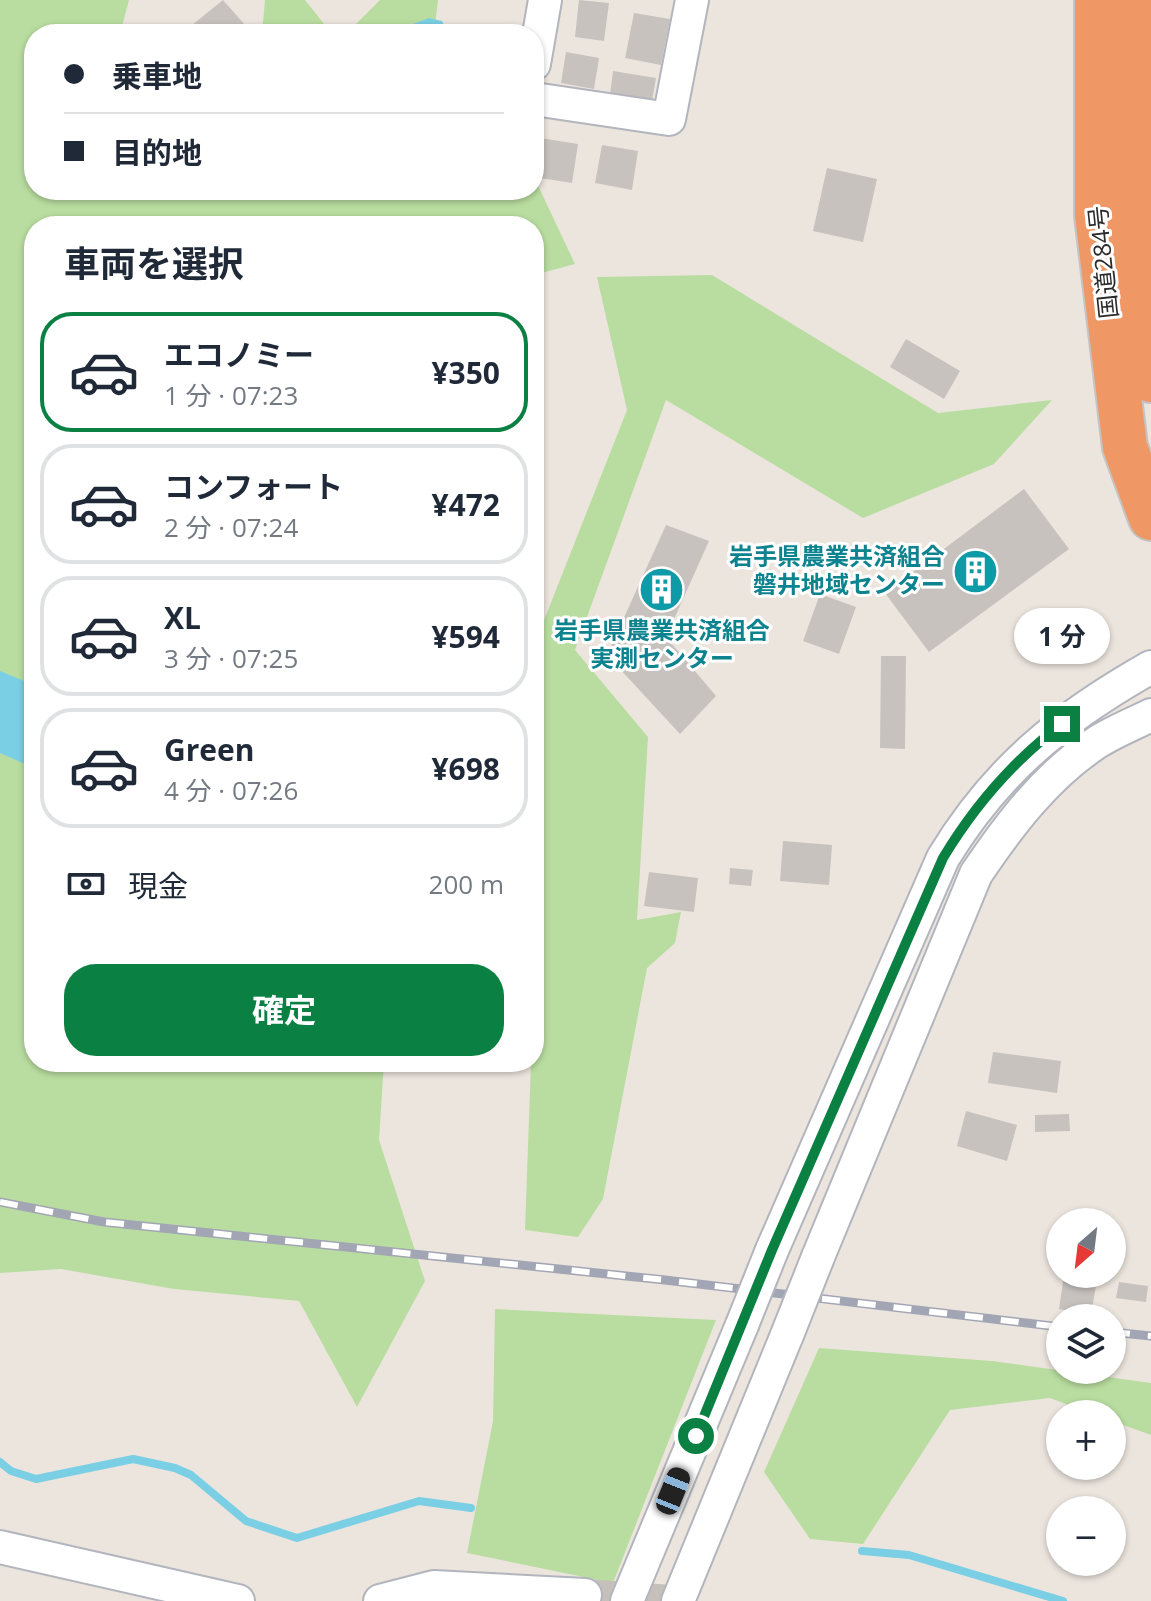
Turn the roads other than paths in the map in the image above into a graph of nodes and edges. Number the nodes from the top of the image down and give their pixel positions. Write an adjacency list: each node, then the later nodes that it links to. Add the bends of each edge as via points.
1 (545, 0): 5 (street)
2 (692, 0): 6 (street, via 669,119)
3 (1097, 0): 8 (highway, 国道284号, via 1097,215 1125,447)
4 (1129, 0): 7 (highway, 国道284号, via 1135,250)
5 (541, 24)
6 (544, 100)
7 (1151, 380)
8 (1151, 518)
9 (1151, 667): 16 (street, bridge, via 1101,695 1009,769 967,818 943,858)
10 (1151, 715): 17 (street, bridge, via 1096,744 1038,793 976,874)
11 (0, 1547): 14 (street)
12 (489, 1595): 13 (street); 15 (street, via 434,1587)
13 (585, 1595)
14 (238, 1601)
15 (380, 1601)
16 (627, 1601)
17 (678, 1601)

